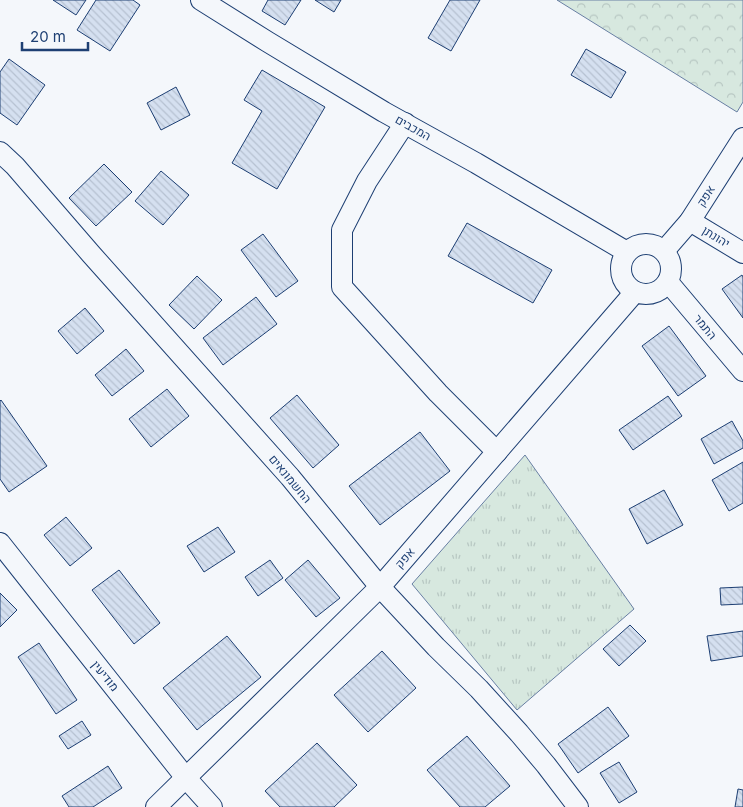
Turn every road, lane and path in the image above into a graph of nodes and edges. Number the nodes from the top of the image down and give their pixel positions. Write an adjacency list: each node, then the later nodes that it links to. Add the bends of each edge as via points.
1 (201, 0): 2 (street, המכבים)
2 (405, 123): 7 (street, המכבים); 12 (street, via 367,181 342,230 342,287 438,393)
3 (743, 138): 5 (street, אפק)
4 (0, 152): 14 (street, החשמונאים, via 290,477)
5 (690, 221): 6 (street, אפק); 8 (street, יהונתן)
6 (664, 251): 7 (street, via 658,246 642,244); 9 (street, via 671,266)
7 (628, 252): 10 (street, via 623,258 621,274 624,282)
8 (743, 253)
9 (668, 282): 10 (street, via 657,292); 11 (street, התמר)
10 (635, 292): 12 (street, אפק)
11 (743, 371)
12 (497, 452): 14 (street, אפק)
13 (0, 543): 15 (street, מודיעין)
14 (380, 587): 15 (street, אפק); 18 (street, החשמונאים, via 519,733)
15 (186, 778): 16 (street, אפק); 17 (street, מודיעין)
16 (156, 807)
17 (212, 807)
18 (578, 807)

